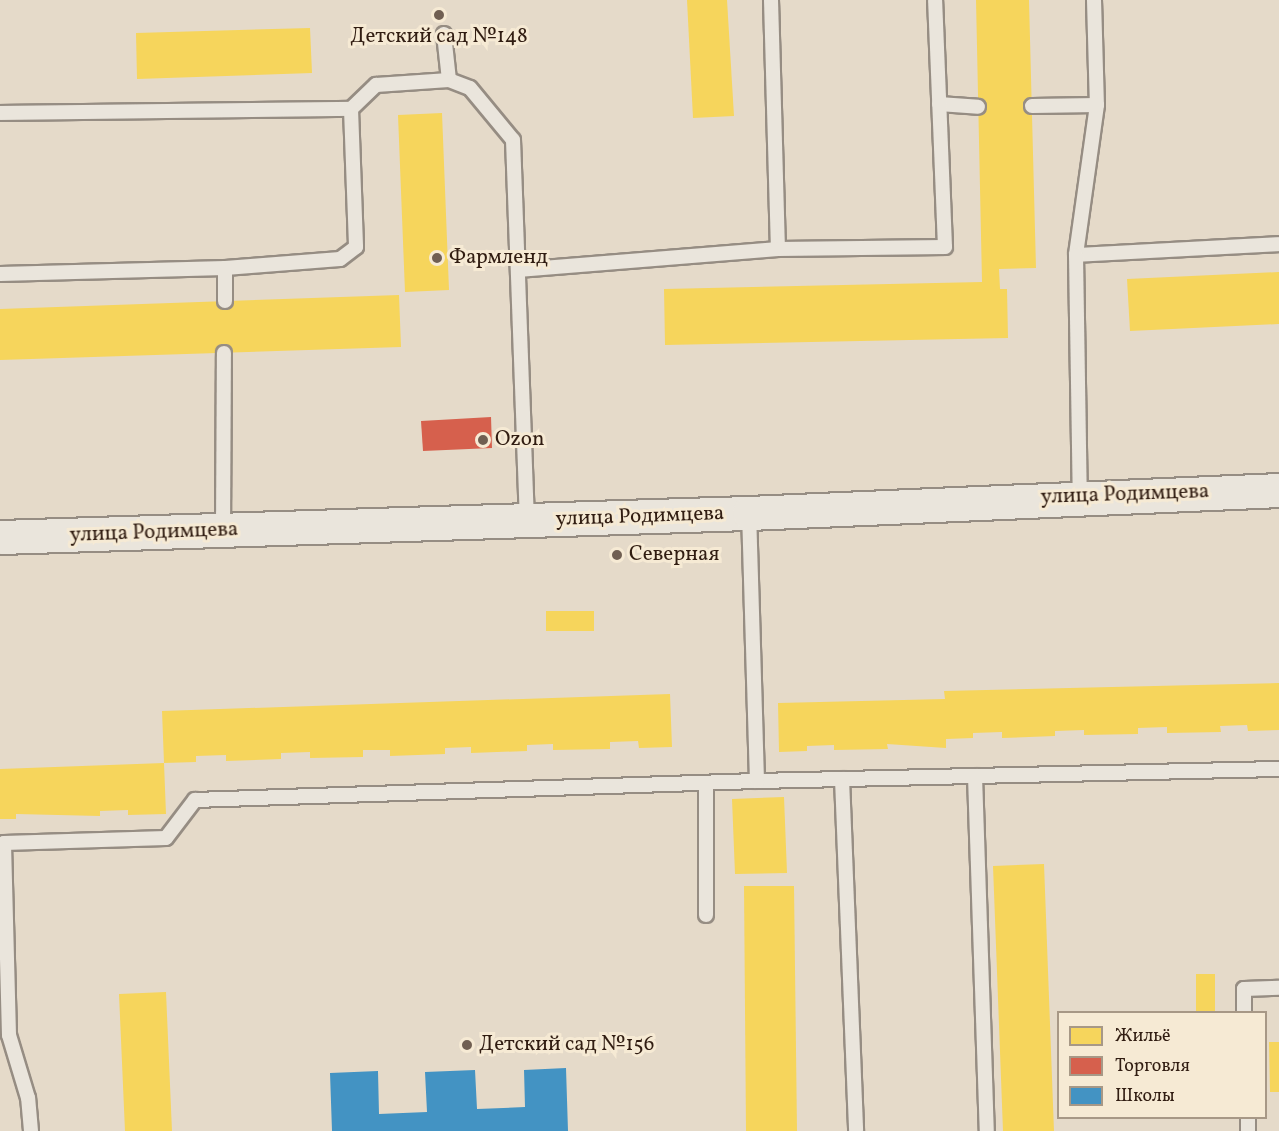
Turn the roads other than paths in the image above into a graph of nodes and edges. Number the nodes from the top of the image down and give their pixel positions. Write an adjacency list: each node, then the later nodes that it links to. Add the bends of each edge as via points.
1 (771, 0): 13 (lane)
2 (935, 0): 6 (lane)
3 (1094, 0): 7 (lane)
4 (444, 34): 5 (lane)
5 (449, 80): 10 (lane, via 376,85); 16 (lane, via 470,88 513,140)
6 (939, 104): 9 (lane); 13 (lane, via 945,247)
7 (1096, 105): 8 (lane); 14 (lane)
8 (1032, 106)
9 (978, 107)
10 (351, 109): 11 (lane); 15 (lane, via 356,247 340,259)
11 (0, 113)
12 (1279, 244): 14 (lane)
13 (778, 249): 16 (lane)
14 (1076, 255): 21 (lane)
15 (225, 268): 17 (lane); 18 (lane)
16 (518, 270): 23 (lane)
17 (0, 274)
18 (225, 301)
19 (224, 353): 24 (lane)
20 (1279, 490): 21 (main road, улица Родимцева)
21 (1080, 497): 22 (main road, улица Родимцева)
22 (748, 513): 23 (main road, улица Родимцева); 29 (lane)
23 (527, 521): 24 (main road, улица Родимцева)
24 (223, 531): 25 (main road, улица Родимцева)
25 (0, 537)
26 (1279, 769): 27 (lane)
27 (975, 776): 28 (lane); 36 (lane)
28 (842, 779): 29 (lane); 35 (lane)
29 (757, 781): 30 (lane)
30 (706, 783): 31 (lane); 34 (lane, via 195,800 165,838 4,843 9,1035 28,1098)
31 (706, 915)
32 (1279, 988): 33 (lane, via 1244,989)
33 (1244, 1011)
34 (31, 1131)
35 (856, 1131)
36 (987, 1131)

